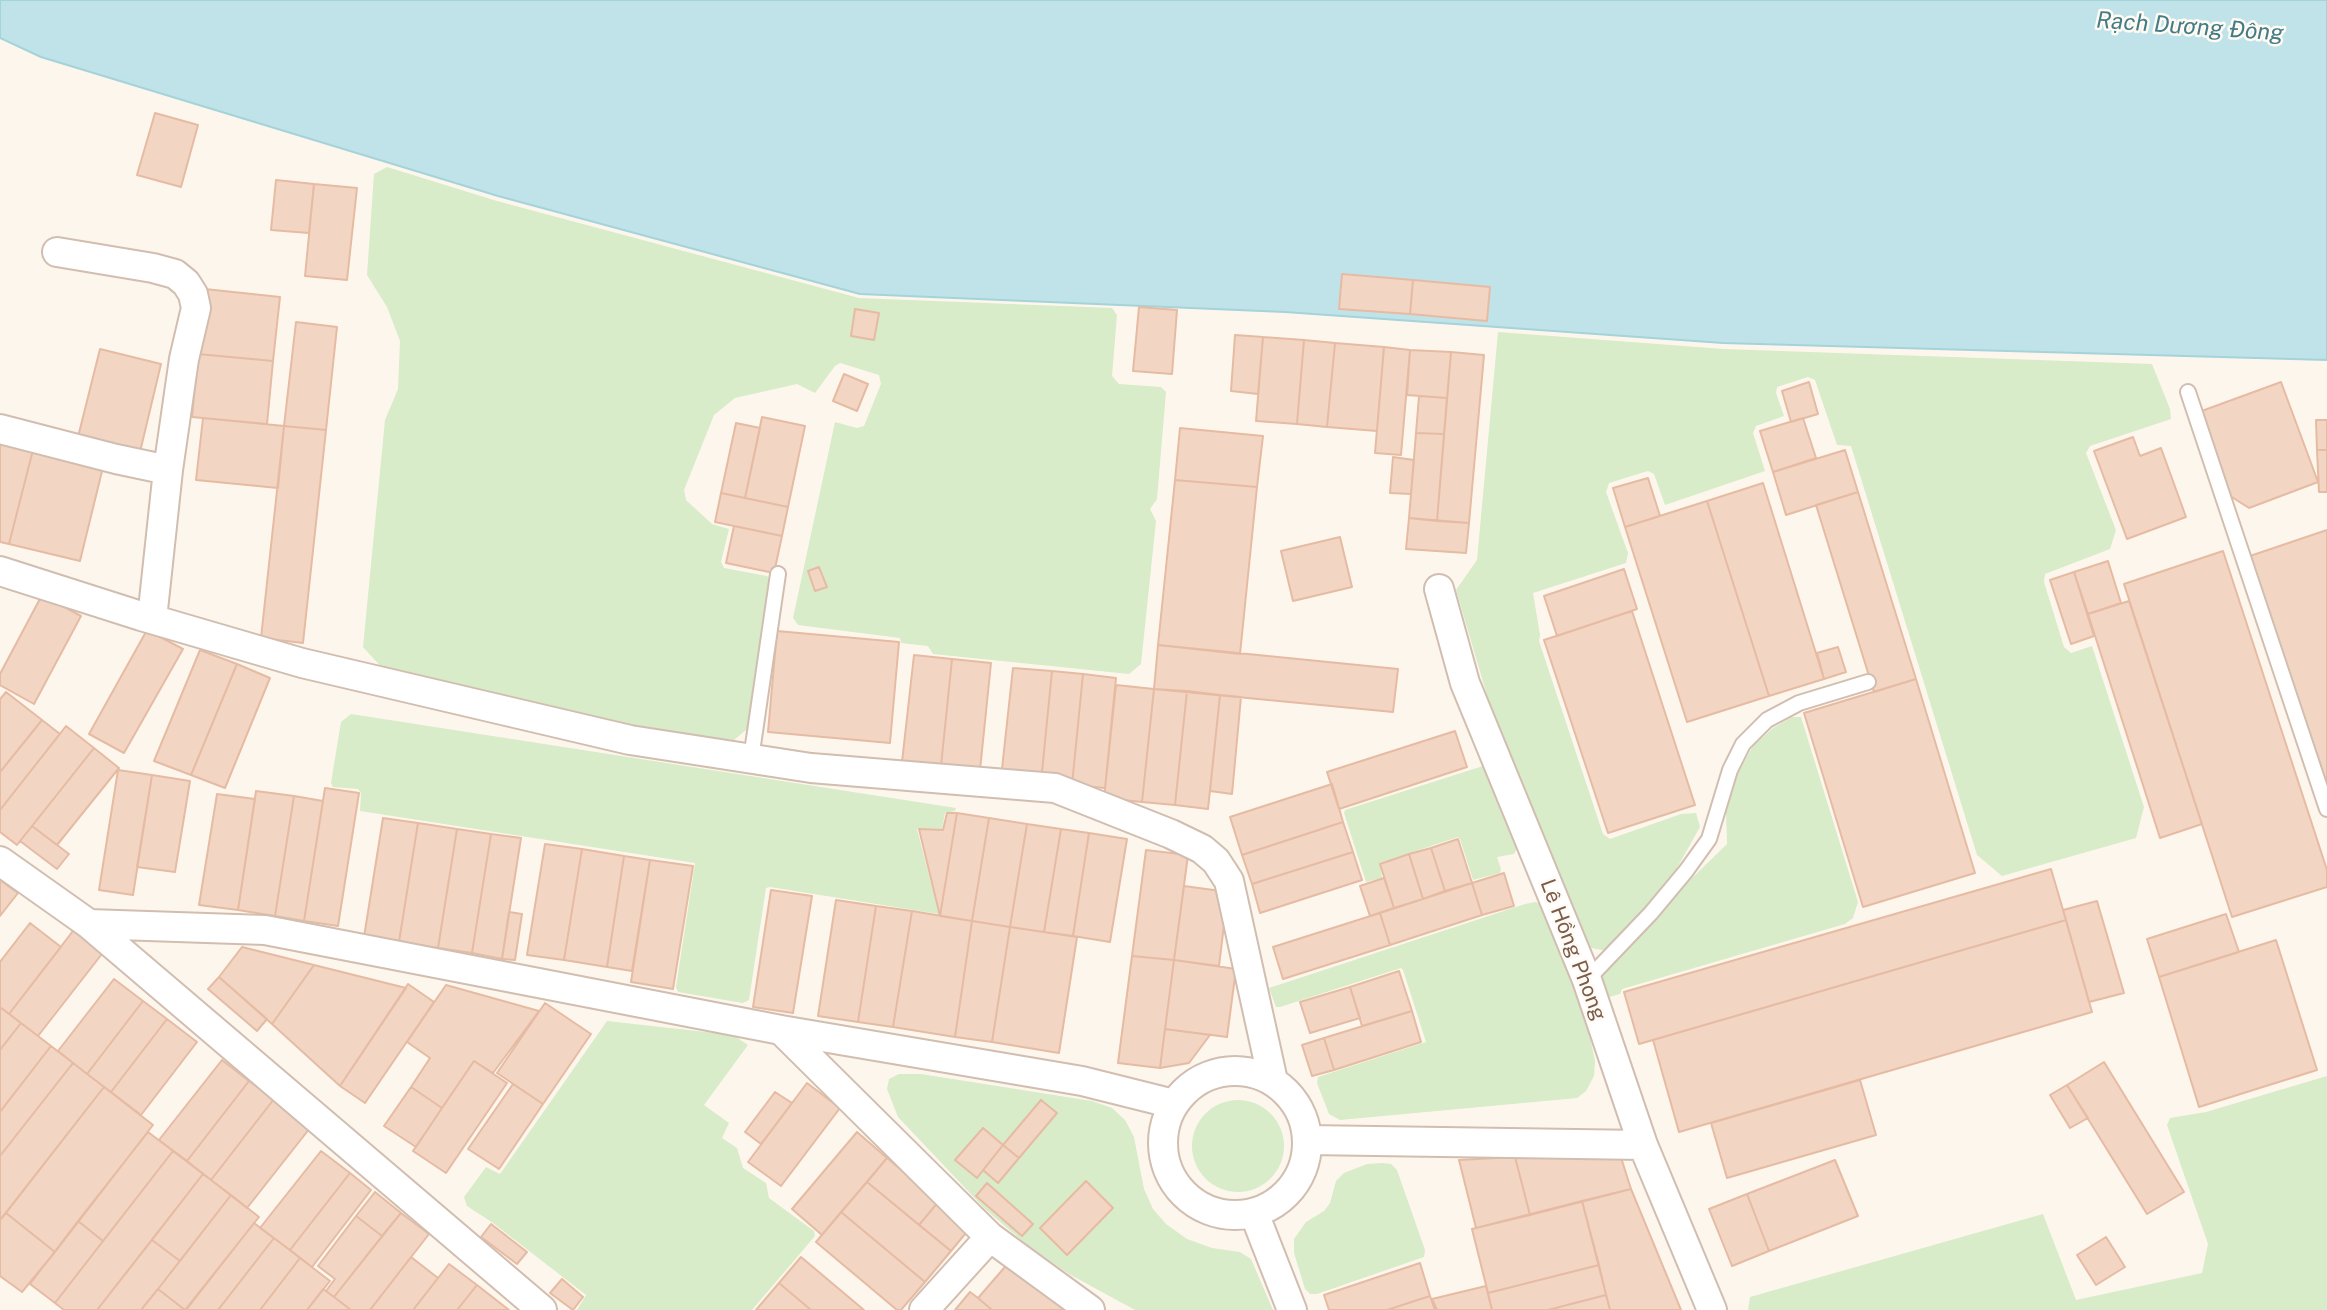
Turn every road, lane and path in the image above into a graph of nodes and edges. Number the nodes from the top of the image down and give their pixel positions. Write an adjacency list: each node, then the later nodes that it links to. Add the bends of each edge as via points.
1 (57, 252): 4 (street, via 175,274 193,295 196,307)
2 (2188, 392): 11 (lane)
3 (0, 429): 4 (street)
4 (169, 470): 8 (street)
5 (0, 571): 8 (street)
6 (778, 574): 10 (lane)
7 (1439, 589): 14 (street, Lê Hồng Phong, via 1465,683)
8 (152, 620): 10 (street, via 302,663 630,740)
9 (1868, 682): 14 (lane, via 1799,703 1767,720 1744,744 1730,770 1709,839 1651,913)
10 (751, 759): 16 (street, via 1055,788 1202,849 1229,881)
11 (2327, 809)
12 (0, 861): 13 (street)
13 (89, 924): 15 (street, via 265,930); 22 (street)
14 (1587, 980): 19 (street, Lê Hồng Phong)
15 (781, 1030): 17 (street, via 1082,1081); 21 (street)
16 (1273, 1081): 17 (street, via 1232,1069 1196,1080); 18 (street, via 1294,1103)
17 (1174, 1104): 20 (street, via 1164,1123 1163,1139 1177,1187 1209,1211)
18 (1308, 1140): 19 (street); 20 (street, via 1304,1171 1294,1187 1283,1200)
19 (1643, 1144): 26 (street, Lê Hồng Phong)
20 (1254, 1213): 25 (street)
21 (990, 1237): 23 (street); 24 (street)
22 (542, 1310)
23 (925, 1310)
24 (1090, 1310)
25 (1292, 1310)
26 (1712, 1310)

